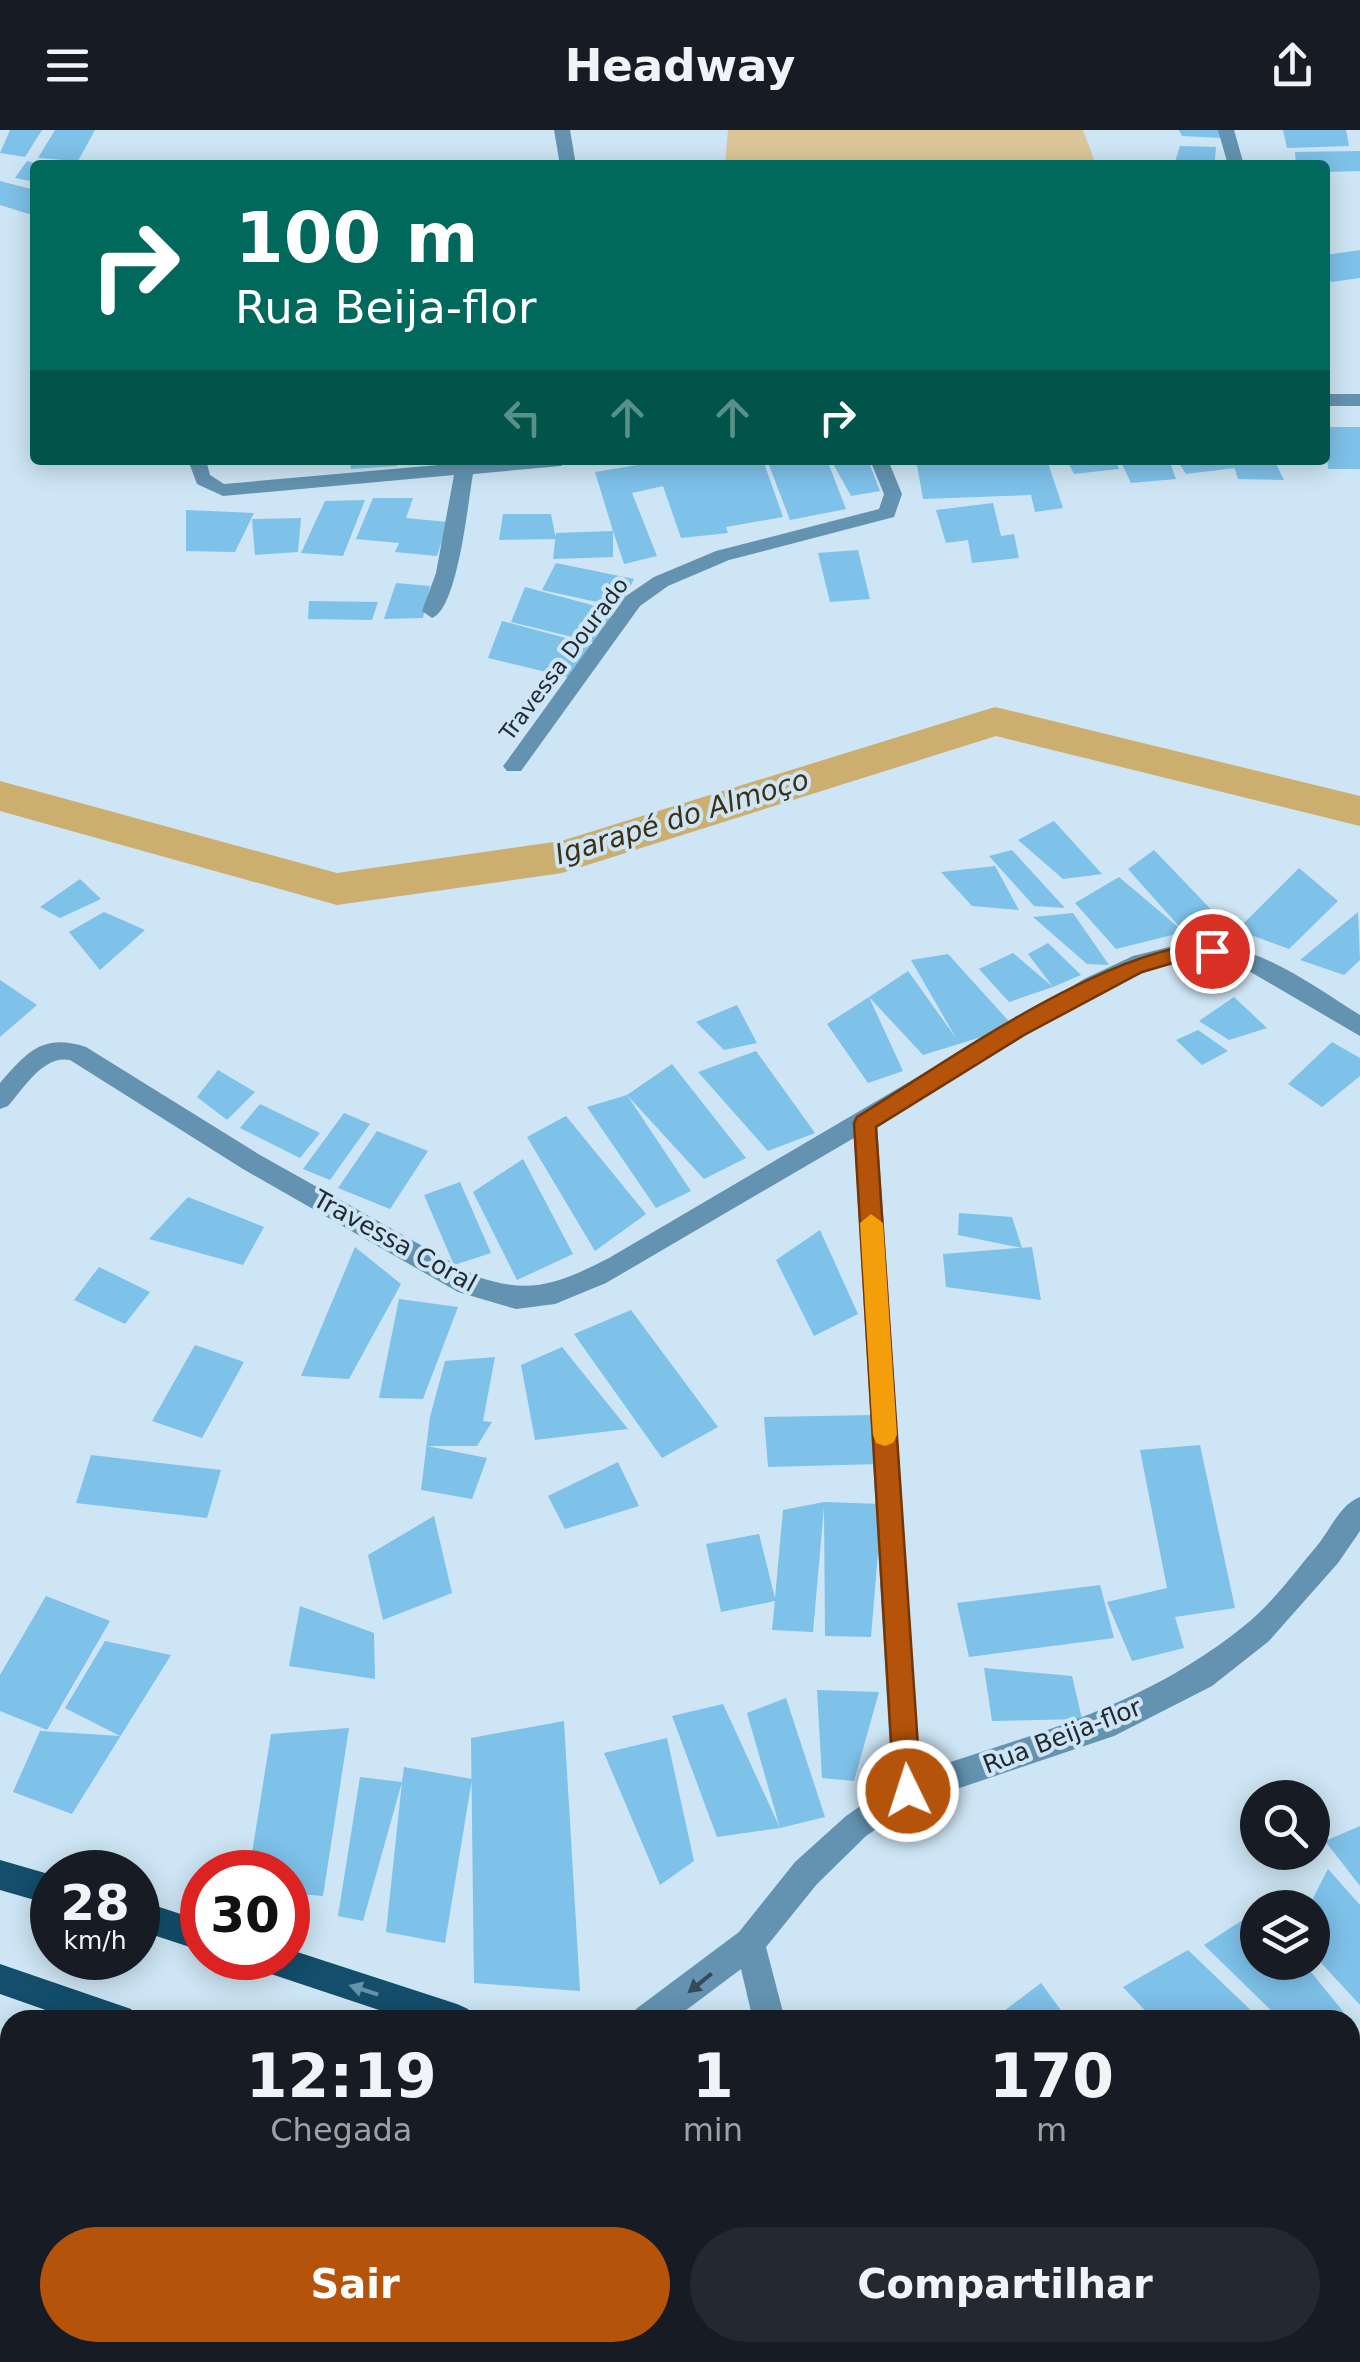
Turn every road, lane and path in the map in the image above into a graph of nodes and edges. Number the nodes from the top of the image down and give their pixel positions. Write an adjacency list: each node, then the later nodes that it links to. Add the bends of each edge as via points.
1 (562, 130): 3 (street)
2 (1226, 130): 4 (street)
3 (567, 160)
4 (1235, 160)
5 (1330, 400): 6 (street)
6 (1360, 400)
7 (199, 465): 10 (street, via 208,486 238,490)
8 (517, 465): 10 (street)
9 (881, 465): 12 (street, Travessa Dourado, via 893,494 886,514 726,554 651,585 633,600)
10 (464, 471): 11 (street, via 446,574)
11 (432, 611)
12 (514, 766)
13 (1360, 1028): 15 (street, via 1240,958 1183,952 1135,966 1070,999)
14 (0, 1099): 15 (street, Travessa Coral, via 40,1058 66,1048 467,1284 531,1299 608,1268)
15 (865, 1123): 17 (street)
16 (1360, 1509): 17 (street, Rua Beija-flor, via 1259,1632 1202,1676 1114,1722)
17 (908, 1791): 20 (street, Rua Beija-flor, via 856,1826 806,1873)
18 (0, 1875): 19 (main road)
19 (30, 1884)
20 (750, 1942): 25 (street, Rua Beija-flor, one-way to 25); 26 (street)
21 (310, 1972): 24 (main road, one-way to 21)
22 (0, 1979): 23 (main road)
23 (91, 2010)
24 (426, 2010)
25 (660, 2010)
26 (766, 2010)

